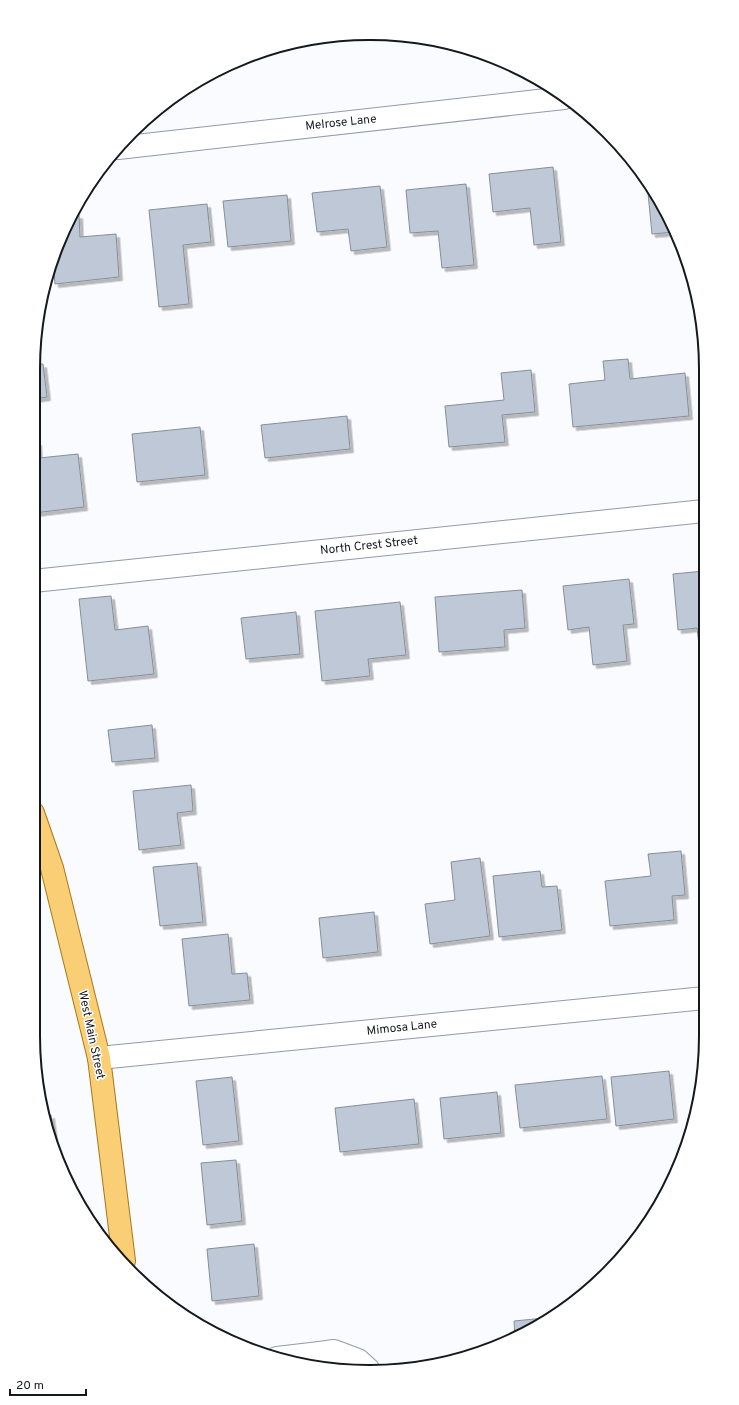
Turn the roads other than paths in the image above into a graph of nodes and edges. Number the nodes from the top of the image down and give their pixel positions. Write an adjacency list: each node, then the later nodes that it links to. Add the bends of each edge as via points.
1 (557, 99): 2 (street, Melrose Lane)
2 (127, 147)
3 (699, 512): 4 (street, North Crest Street)
4 (40, 580)
5 (40, 833): 7 (main road, West Main Street, via 52,868)
6 (699, 999): 7 (street, Mimosa Lane)
7 (99, 1058): 8 (main road, West Main Street)
8 (123, 1254)
9 (303, 1359): 10 (street)
10 (321, 1359): 11 (street, via 334,1351 358,1360)
11 (363, 1365)

